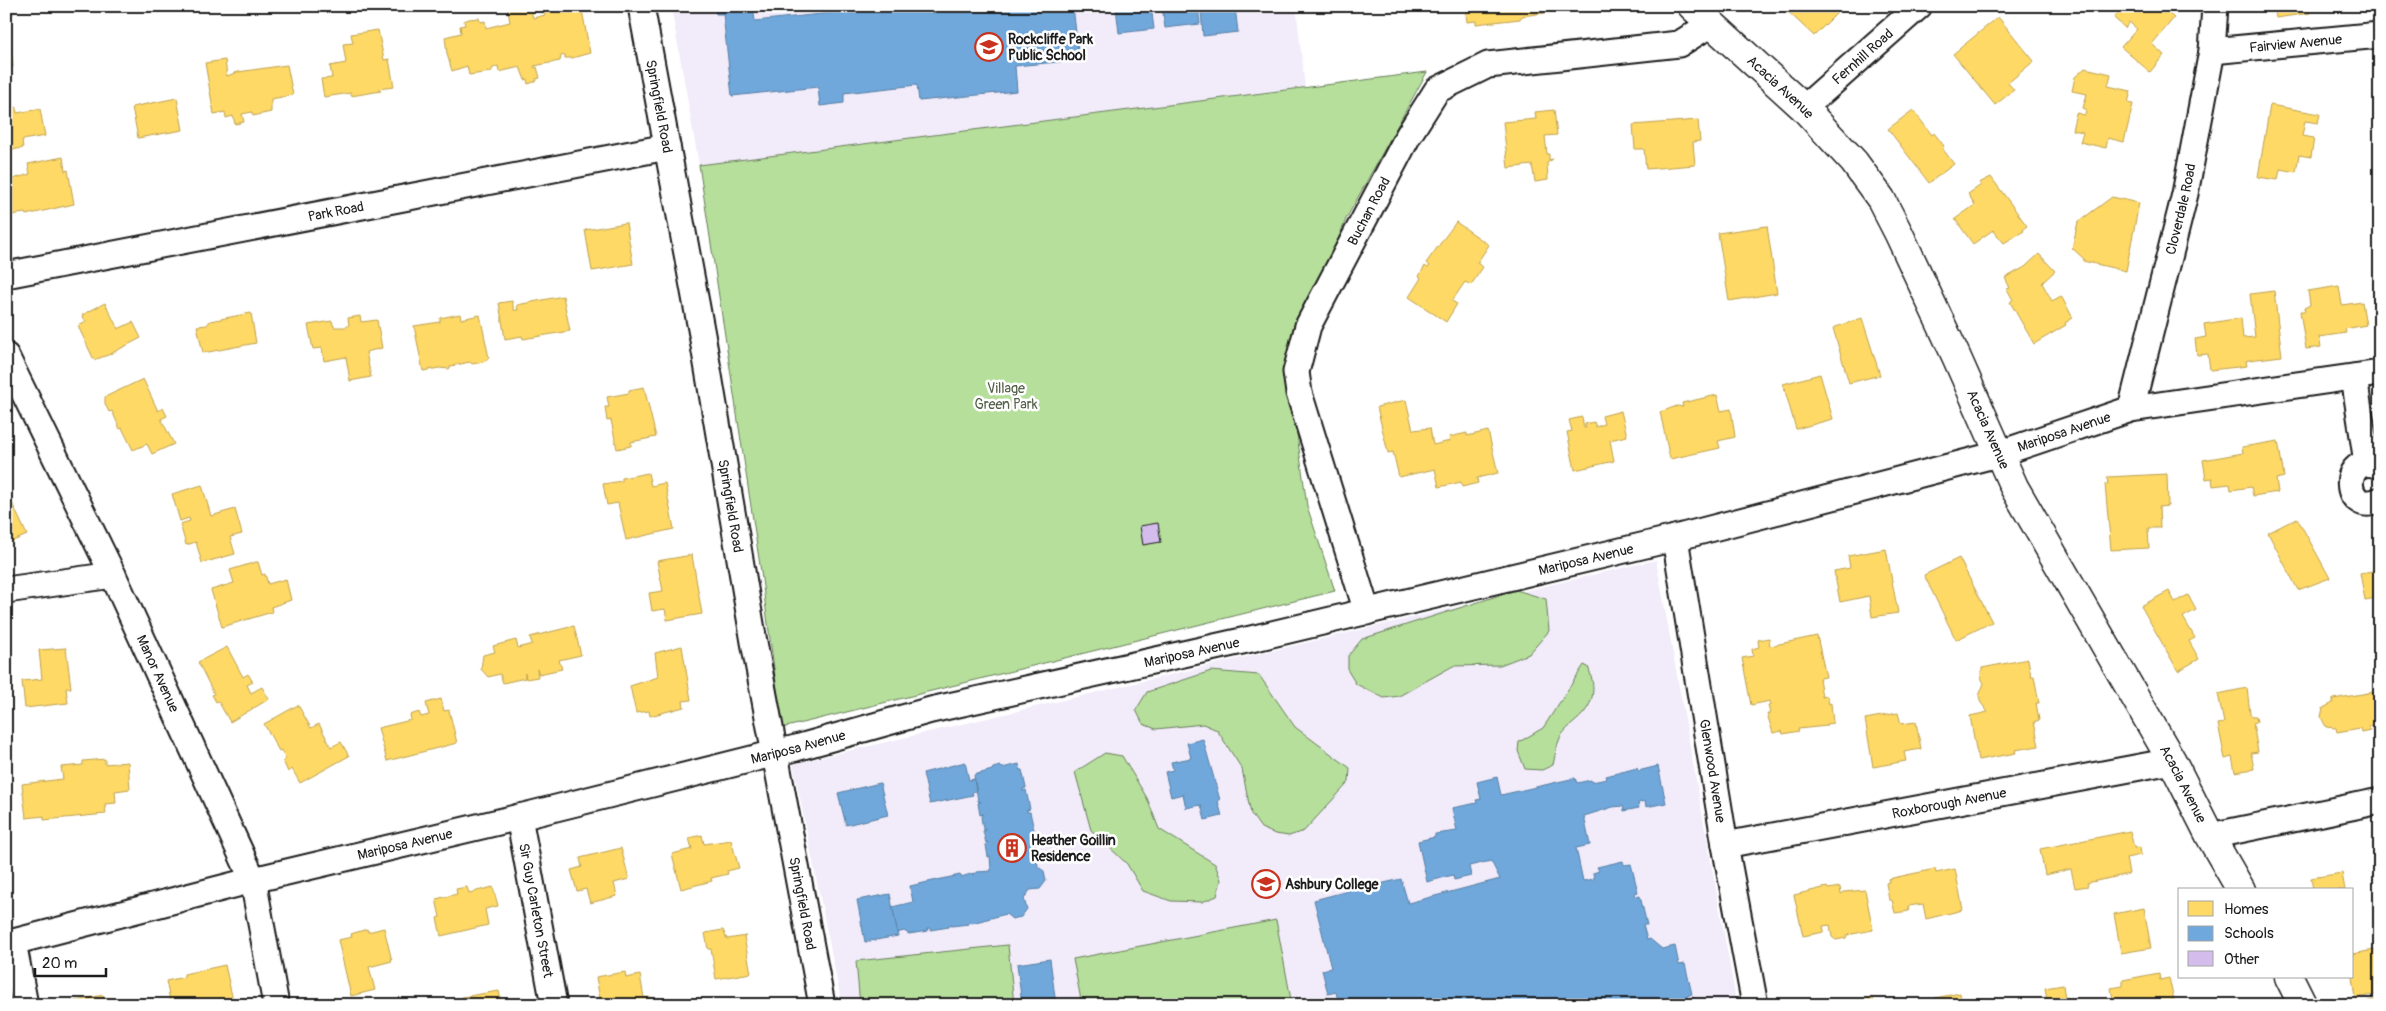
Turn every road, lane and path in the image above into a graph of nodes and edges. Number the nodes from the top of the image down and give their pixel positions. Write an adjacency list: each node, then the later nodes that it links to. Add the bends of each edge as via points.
1 (641, 6): 8 (street, Springfield Road)
2 (1918, 6): 7 (street, Fernhill Road)
3 (2215, 6): 6 (street, Cloverdale Road)
4 (1701, 15): 7 (street, Acacia Avenue); 20 (street, Buchan Road, via 1679,44 1488,65 1437,90 1408,136 1308,326 1296,372)
5 (2380, 35): 6 (street, Fairview Avenue)
6 (2212, 51): 13 (street, Cloverdale Road, via 2185,194)
7 (1804, 108): 14 (street, Acacia Avenue, via 1854,162 1881,199 1948,338)
8 (667, 147): 9 (street, Park Road); 21 (street, Springfield Road)
9 (6, 274)
10 (6, 356): 18 (street, Manor Avenue)
11 (2380, 373): 12 (street, Mariposa Avenue)
12 (2354, 377): 13 (street, Mariposa Avenue); 15 (street)
13 (2132, 410): 14 (street, Mariposa Avenue)
14 (1998, 454): 17 (street, Mariposa Avenue); 22 (street, Acacia Avenue)
15 (2373, 465): 16 (street, via 2355,469 2350,487 2362,502)
16 (2380, 500)
17 (1675, 538): 20 (street, Mariposa Avenue); 26 (street, Glenwood Avenue)
18 (113, 576): 19 (street); 27 (street, Manor Avenue)
19 (6, 590)
20 (1367, 612): 21 (street, Mariposa Avenue, via 931,710)
21 (774, 753): 24 (street, Mariposa Avenue); 34 (street, Springfield Road)
22 (2172, 760): 25 (street, Acacia Avenue); 26 (street, Roxborough Avenue)
23 (2380, 801): 25 (street)
24 (519, 817): 27 (street, Mariposa Avenue); 33 (street, Sir Guy Carleton Street)
25 (2210, 836): 28 (street, Acacia Avenue)
26 (1726, 845): 35 (street, Glenwood Avenue)
27 (253, 880): 29 (street, Mariposa Avenue); 32 (street, Manor Avenue)
28 (2241, 888)
29 (10, 942): 31 (street)
30 (2290, 978): 36 (street)
31 (25, 1005)
32 (276, 1005)
33 (554, 1005)
34 (822, 1005)
35 (1755, 1005)
36 (2304, 1005)

